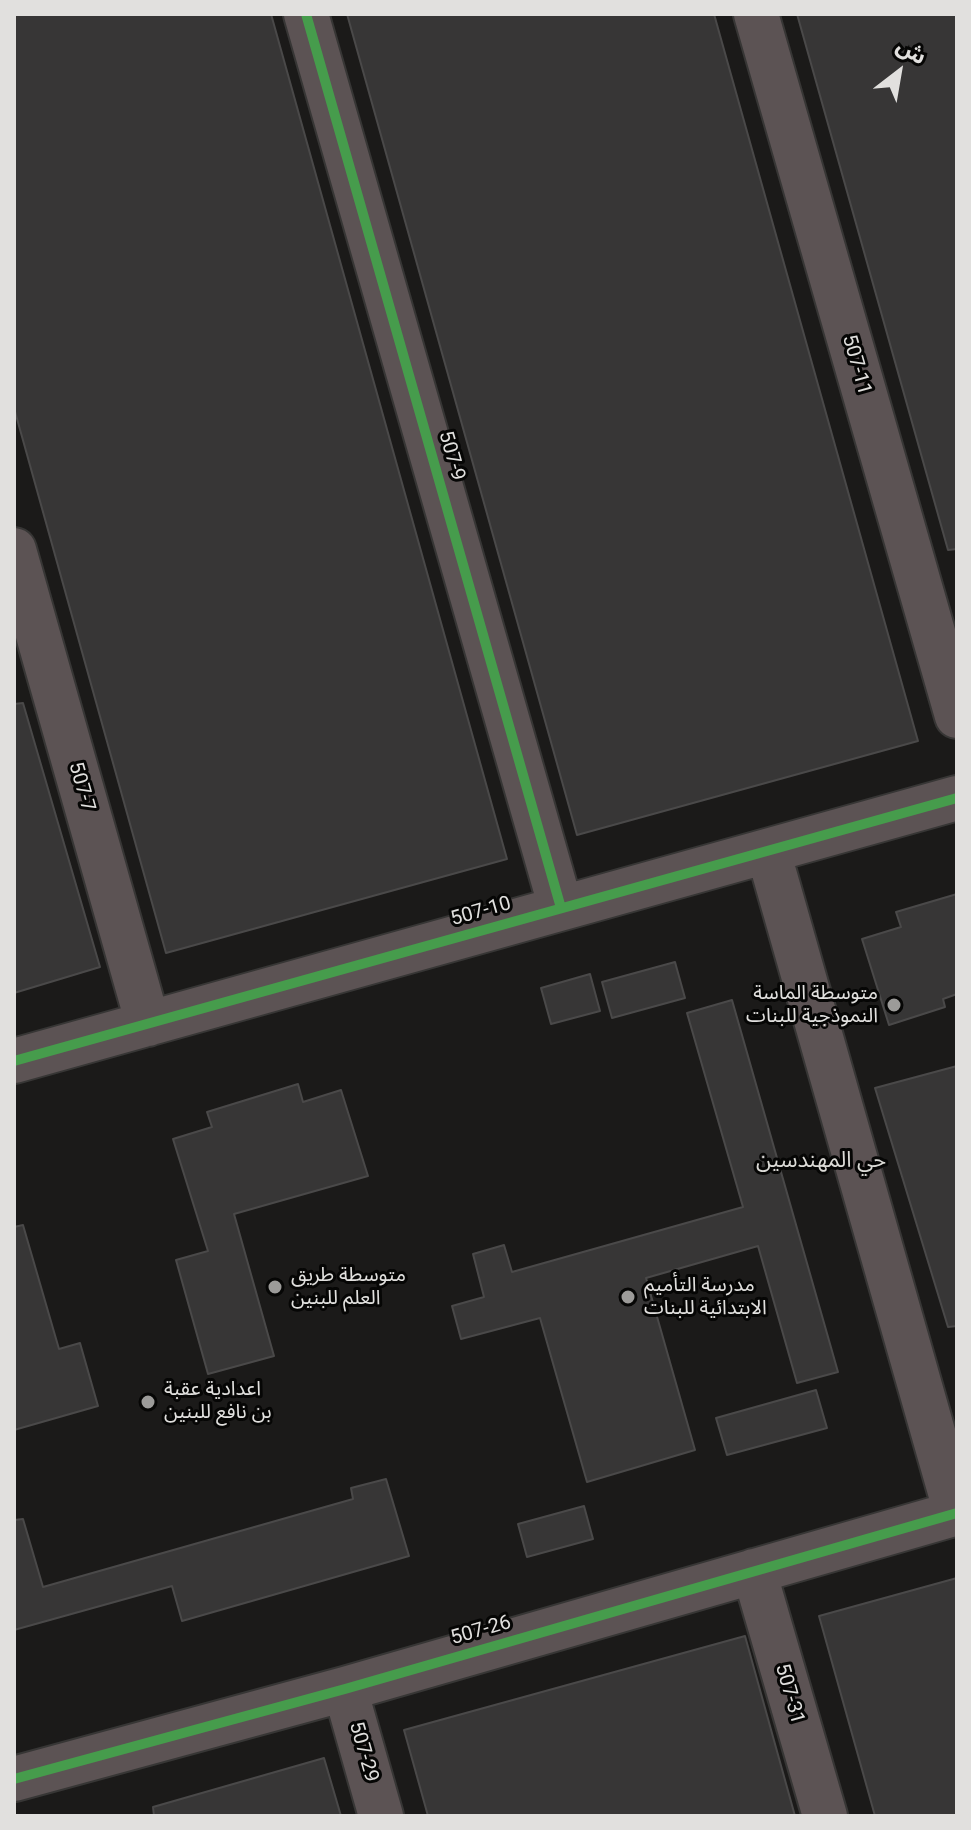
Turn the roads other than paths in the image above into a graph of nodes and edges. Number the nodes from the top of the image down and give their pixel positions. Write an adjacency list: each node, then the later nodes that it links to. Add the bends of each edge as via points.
1 (306, 14): 8 (street, 507-9)
2 (756, 14): 5 (street, 507-11)
3 (14, 550): 4 (street, 507-7)
4 (30, 672): 9 (street, 507-7)
5 (957, 716)
6 (957, 798): 7 (street, 507-10)
7 (768, 851): 8 (street, 507-10); 11 (street)
8 (561, 908): 9 (street, 507-10)
9 (148, 1024): 10 (street, 507-10)
10 (14, 1061)
11 (957, 1513): 12 (street, 507-26)
12 (754, 1571): 13 (street, 507-26); 16 (street, 507-31)
13 (345, 1689): 14 (street, 507-26); 15 (street, 507-29)
14 (14, 1779)
15 (381, 1816)
16 (825, 1816)

